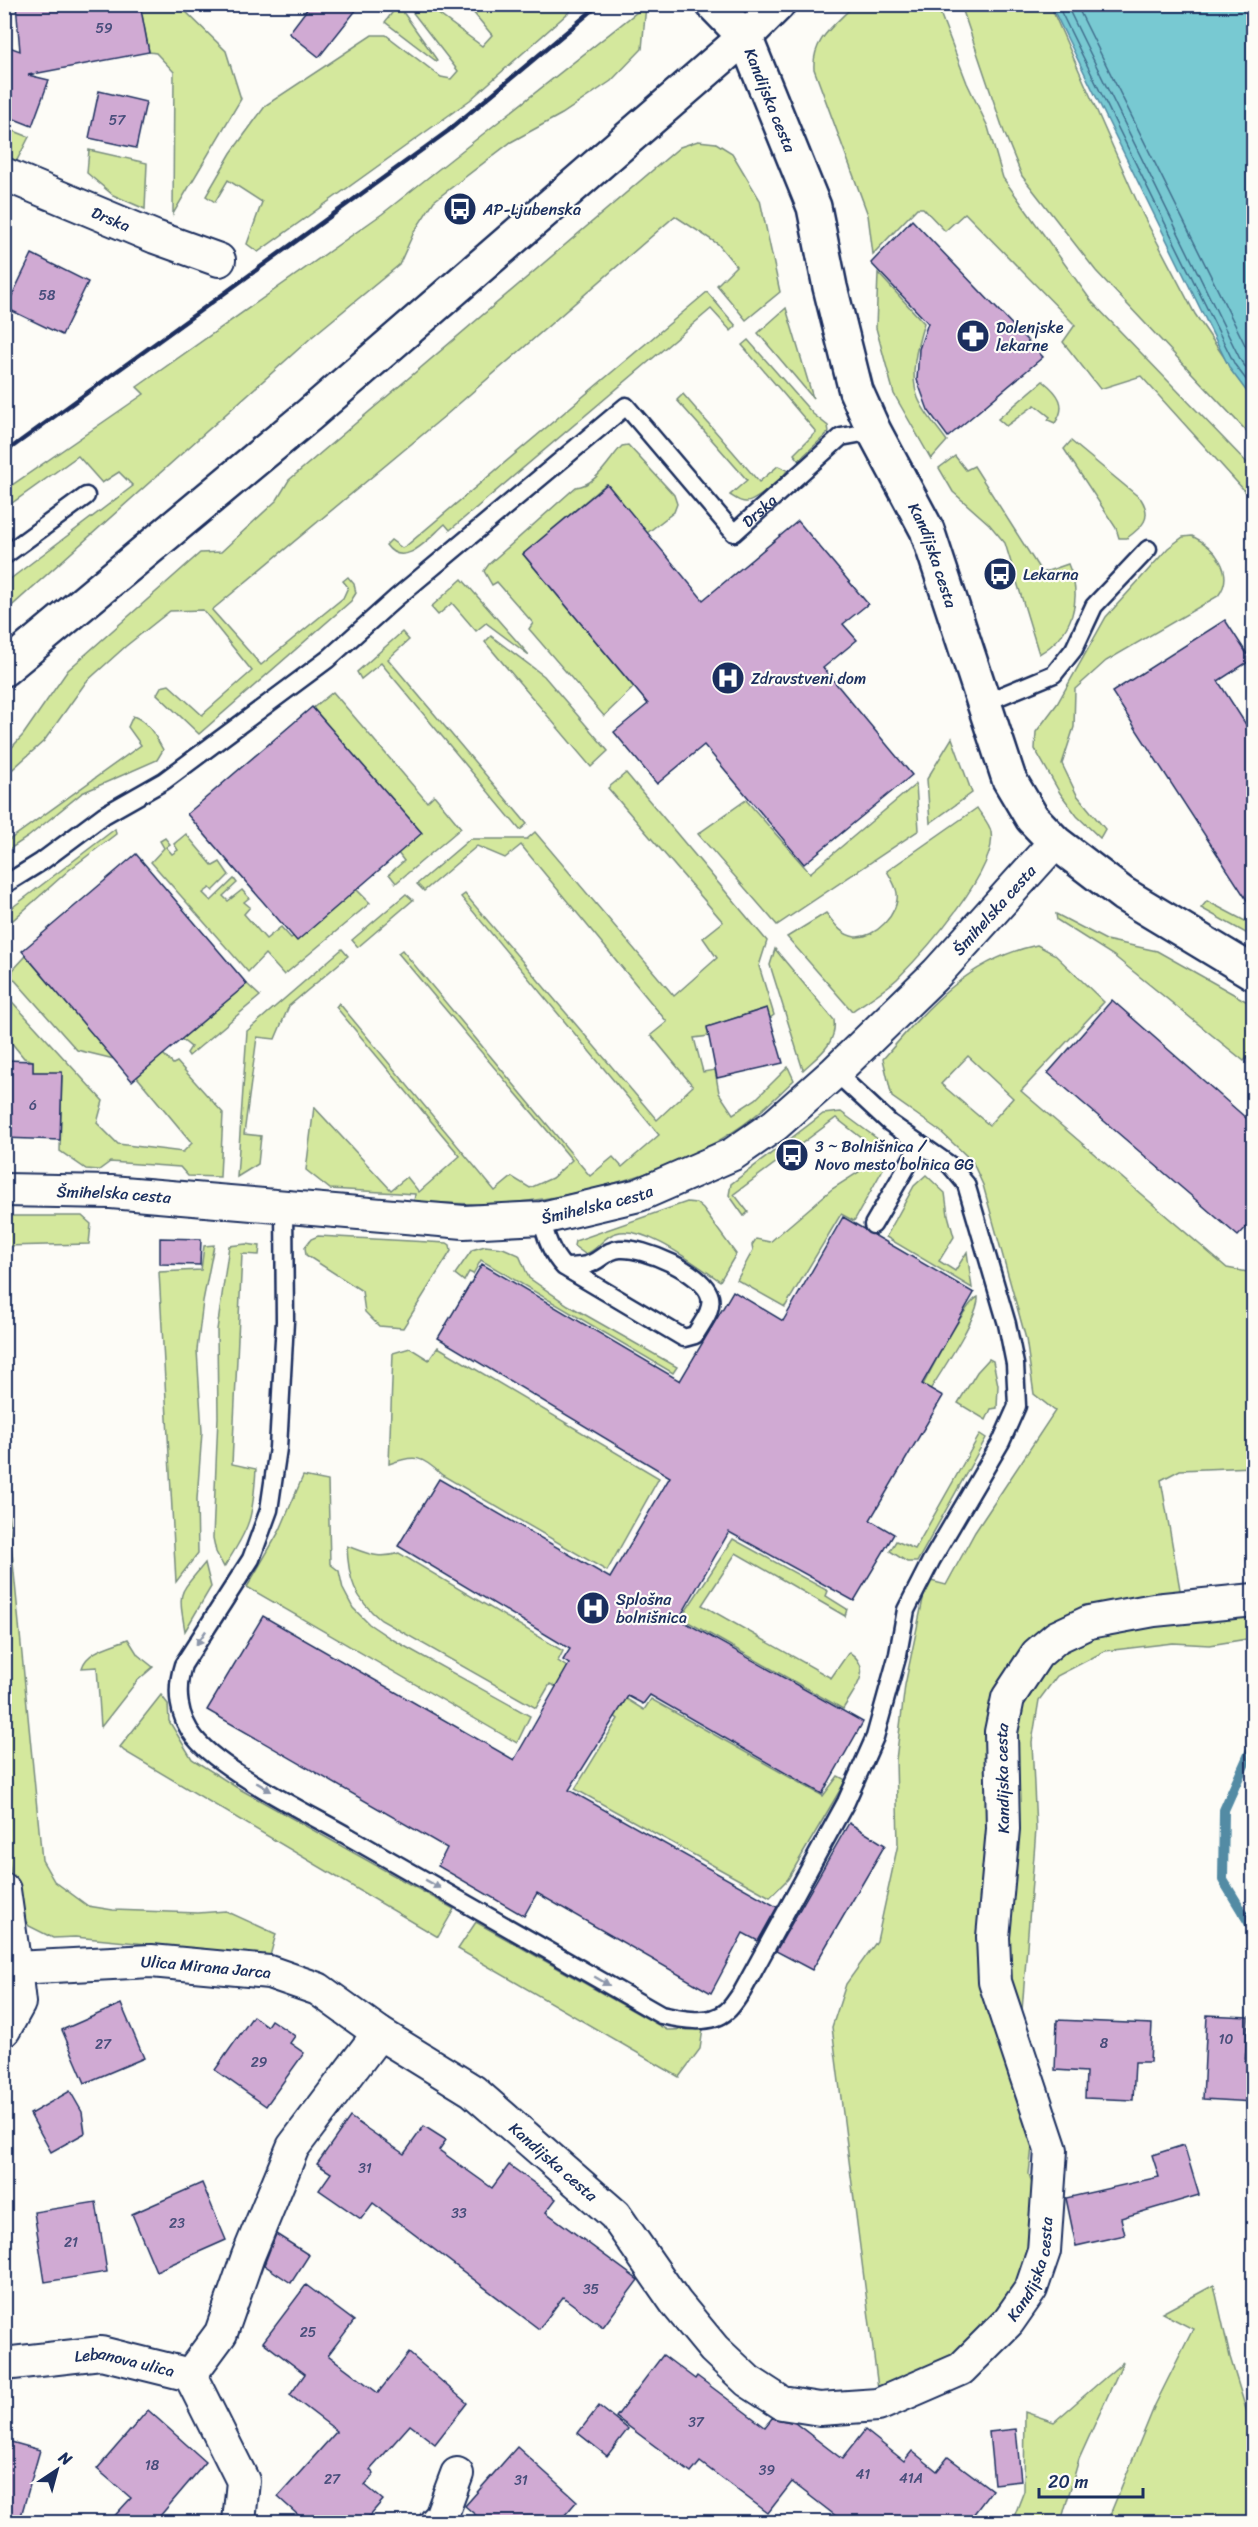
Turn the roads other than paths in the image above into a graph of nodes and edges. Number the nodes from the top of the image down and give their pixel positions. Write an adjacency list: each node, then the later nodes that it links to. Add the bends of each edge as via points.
1 (713, 4): 3 (main road)
2 (778, 4): 3 (main road)
3 (745, 37): 6 (main road, Kandijska cesta, via 814,207 856,391); 10 (main road, via 309,415)
4 (4, 174): 5 (street, Drska)
5 (219, 260)
6 (874, 431): 11 (main road, Kandijska cesta, via 927,530); 13 (lane, Drska, via 841,437 734,533 626,406 328,658 164,781 104,815)
7 (86, 496): 9 (lane)
8 (1148, 549): 11 (lane, via 1094,606 1074,649 1054,674)
9 (4, 556)
10 (4, 669)
11 (986, 702): 12 (main road, Kandijska cesta, via 1009,778 1032,818)
12 (1055, 842): 14 (main road, Kandijska cesta, via 1123,894); 15 (street, Šmihelska cesta, via 937,973)
13 (4, 885)
14 (1254, 973)
15 (835, 1072): 16 (lane, via 870,1107); 19 (street, Šmihelska cesta, via 775,1125 733,1154 639,1195)
16 (920, 1143): 18 (lane, one-way to 16, via 285,1321 278,1448 269,1510 233,1589 183,1665 178,1681 184,1721 195,1738 229,1766 321,1821 661,2015 702,2019 725,2013 742,1992 846,1802 875,1737 906,1610 1001,1442 1017,1406 1015,1364 1007,1324 966,1184 950,1165); 20 (lane)
17 (4, 1190): 18 (street, Šmihelska cesta, via 111,1192)
18 (284, 1207): 19 (street, Šmihelska cesta, via 464,1222)
19 (542, 1218): 21 (lane, via 545,1237)
20 (873, 1225)
21 (564, 1267): 21 (lane, via 684,1338 695,1335 710,1310 710,1298 703,1283 634,1248 609,1251 589,1265)
22 (1254, 1600): 26 (street, Kandijska cesta, via 1154,1610 1089,1622 1057,1637 1037,1654 1008,1698 1001,1732 1003,1830 993,1937 995,1982 1050,2150 1044,2251 1031,2289 1008,2322 961,2368 878,2405 820,2409 782,2403 748,2381 714,2349 676,2303 615,2215 473,2091)
23 (4, 1890): 24 (street)
24 (15, 1968): 25 (street, via 19,2003); 26 (street, Ulica Mirana Jarca, via 151,1961 269,1972 318,1989)
25 (4, 2030)
26 (379, 2033): 28 (street, via 293,2147 220,2333)
27 (4, 2364): 28 (street, Lebanova ulica, via 101,2353)
28 (190, 2375): 30 (street, Lebanova ulica, via 243,2481)
29 (458, 2474): 31 (street)
30 (239, 2523)
31 (436, 2523)

